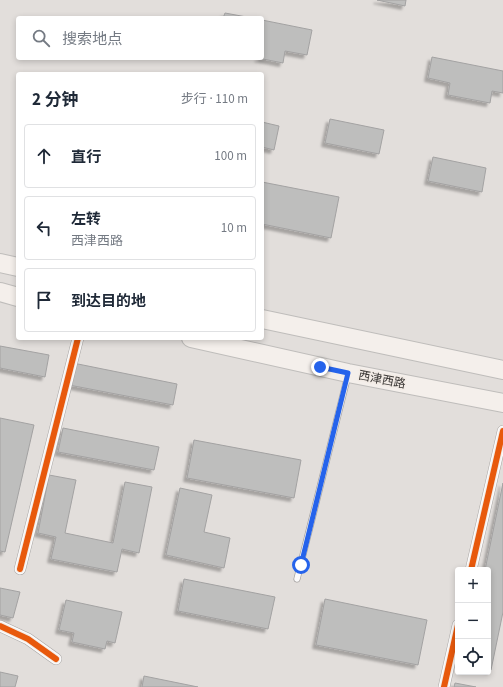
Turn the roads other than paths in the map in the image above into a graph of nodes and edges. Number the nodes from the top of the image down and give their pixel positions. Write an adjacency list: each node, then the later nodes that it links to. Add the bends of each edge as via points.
1 (0, 263): 2 (main road)
2 (16, 267)
3 (0, 292): 4 (main road)
4 (16, 296)
5 (264, 319): 8 (main road)
6 (77, 340): 13 (street)
7 (200, 340): 9 (main road, 西津西路)
8 (503, 370)
9 (348, 373): 10 (main road, 西津西路); 14 (lane)
10 (503, 403)
11 (503, 431): 12 (street)
12 (472, 567)
13 (20, 569)
14 (297, 580)
15 (0, 626): 17 (street, via 28,639)
16 (455, 638): 18 (street)
17 (56, 659)
18 (444, 687)

